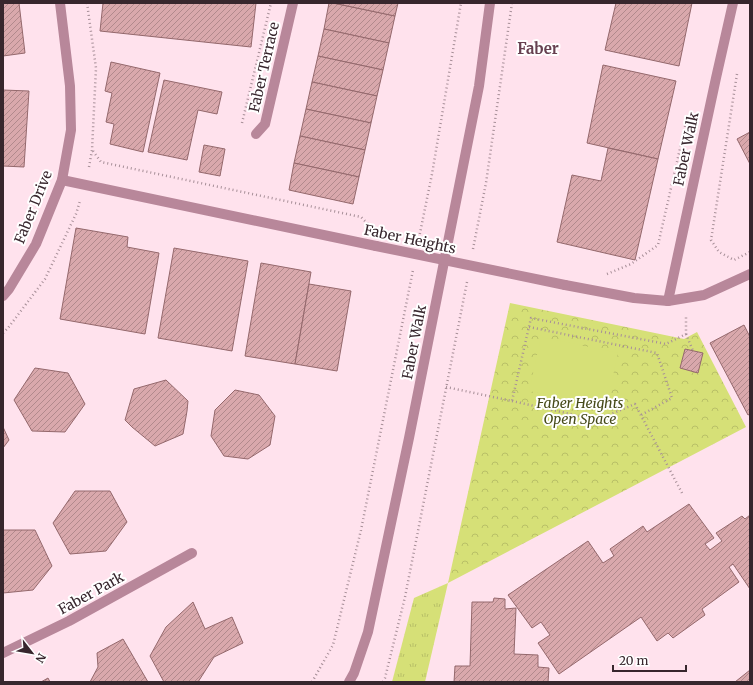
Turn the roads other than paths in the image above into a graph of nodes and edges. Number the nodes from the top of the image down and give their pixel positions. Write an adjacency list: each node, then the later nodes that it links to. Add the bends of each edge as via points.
1 (60, 3): 6 (street, Faber Drive, via 70,86 71,130)
2 (293, 3): 5 (street, Faber Terrace, via 265,124)
3 (490, 3): 12 (street, Faber Walk, via 479,86 404,462 368,632 354,673)
4 (733, 3): 9 (street, Faber Walk)
5 (256, 134)
6 (62, 180): 8 (street, Faber Drive, via 36,244); 9 (street, Faber Heights, bridge, via 565,285 634,298)
7 (750, 274): 9 (street, Faber Heights, via 704,295)
8 (3, 296)
9 (668, 301)
10 (192, 554): 11 (street, Faber Park, via 69,622)
11 (3, 653)
12 (348, 682)

